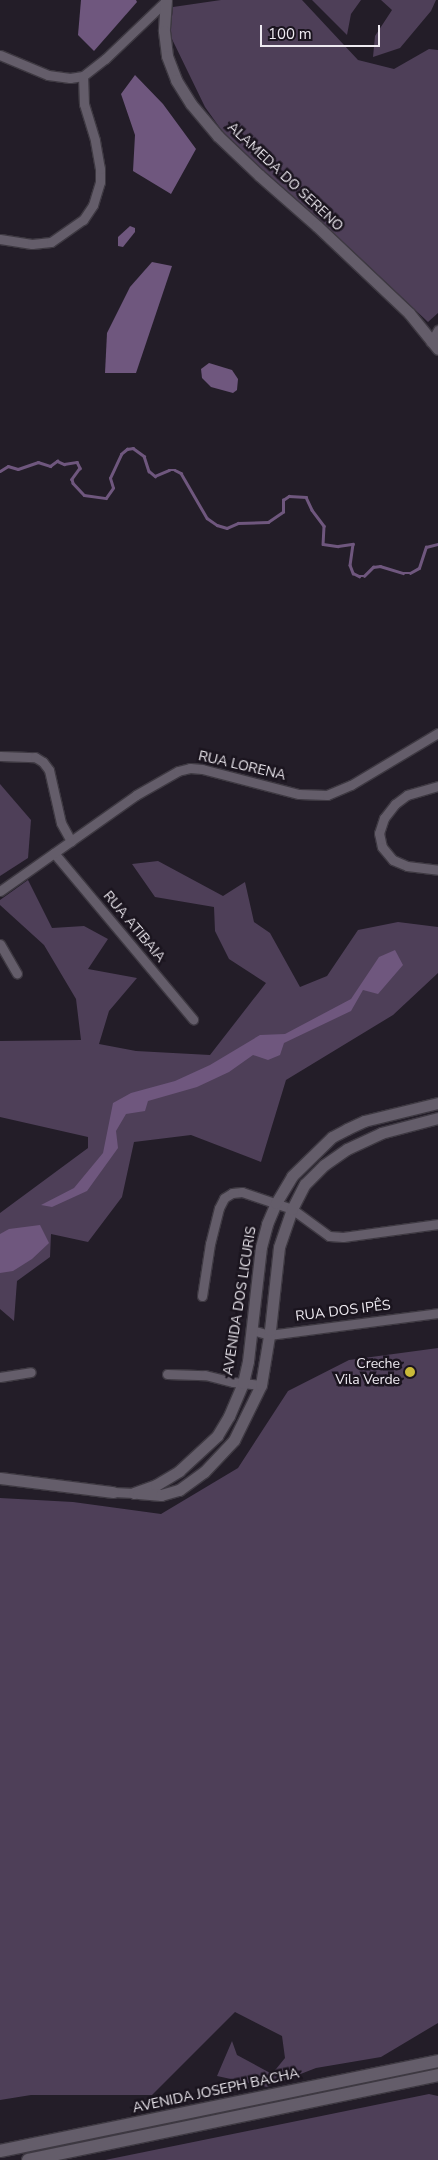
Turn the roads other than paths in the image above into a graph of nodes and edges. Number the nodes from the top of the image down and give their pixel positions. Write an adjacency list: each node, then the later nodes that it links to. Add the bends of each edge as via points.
1 (166, 1): 3 (street, via 105,59); 6 (street, ALAMEDA DO SERENO, via 164,31 167,56 176,80 191,104 259,176 409,313)
2 (0, 55): 3 (street, via 48,75)
3 (82, 76): 4 (street, via 84,104 100,169 93,205 83,220 51,242 32,244)
4 (0, 239)
5 (438, 330): 6 (street)
6 (435, 346)
7 (438, 733): 10 (street, RUA LORENA, via 352,785 327,795 299,794 190,768 166,777 136,795)
8 (0, 756): 10 (street, via 35,757 43,762 49,770 60,823)
9 (438, 786): 12 (street, via 407,795 395,804 384,818 380,833 382,847 393,860 407,866)
10 (71, 841): 11 (street, RUA LORENA)
11 (54, 853): 13 (street, RUA LORENA); 16 (street, RUA ATIBAIA)
12 (438, 870)
13 (0, 891)
14 (0, 944): 15 (street)
15 (17, 973)
16 (193, 1019)
17 (438, 1103): 19 (street, AVENIDA DOS LICURIS, via 364,1121 332,1138 292,1176)
18 (438, 1118): 20 (street, AVENIDA DOS LICURIS, via 380,1133 347,1149 305,1184)
19 (276, 1203): 20 (street); 22 (street, via 242,1192 224,1198 213,1229); 24 (street, AVENIDA DOS LICURIS, via 261,1247)
20 (292, 1209): 21 (street, via 329,1236 343,1237); 25 (street, AVENIDA DOS LICURIS, via 279,1247)
21 (438, 1224)
22 (202, 1296)
23 (438, 1313): 25 (street, RUA DOS IPÊS)
24 (252, 1330): 25 (street, RUA DOS IPÊS); 29 (street, AVENIDA DOS LICURIS)
25 (269, 1335): 30 (street, AVENIDA DOS LICURIS)
26 (31, 1372): 28 (street)
27 (167, 1374): 29 (street, via 205,1375)
28 (0, 1377)
29 (243, 1383): 30 (street); 33 (street, AVENIDA DOS LICURIS, via 229,1416 210,1442 179,1471)
30 (261, 1385): 33 (street, AVENIDA DOS LICURIS, via 234,1440 204,1472 179,1490 161,1495)
31 (0, 1478): 32 (street)
32 (113, 1492): 33 (street, AVENIDA DOS LICURIS)
33 (134, 1493)
34 (438, 2061): 36 (main road, AVENIDA JOSEPH BACHA)
35 (438, 2076): 37 (main road, AVENIDA JOSEPH BACHA)
36 (0, 2152)
37 (28, 2160)

